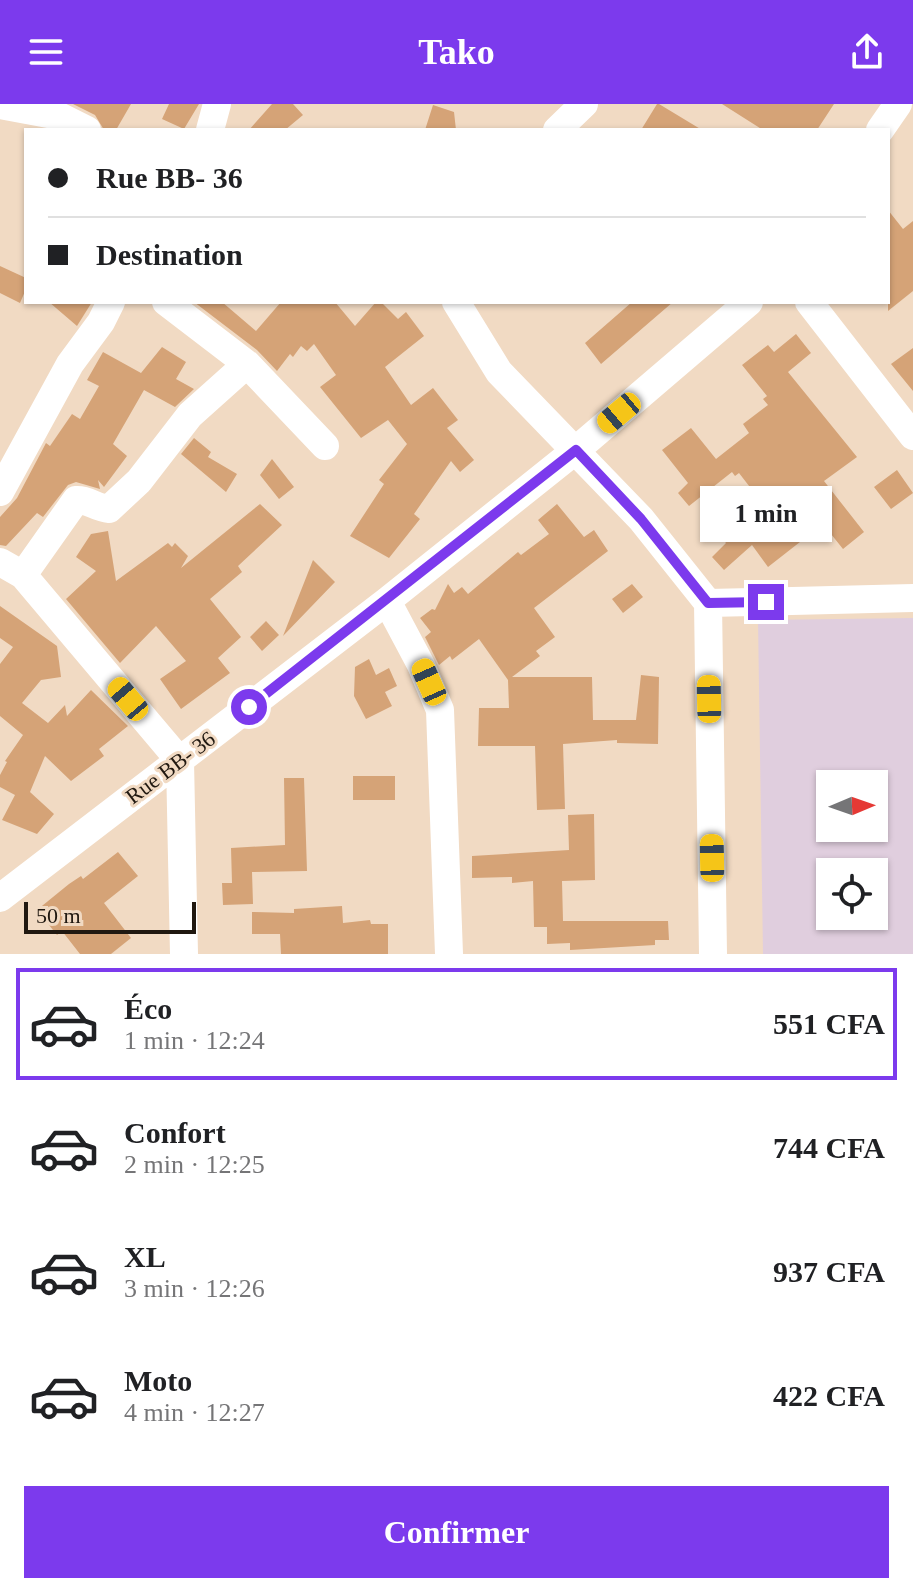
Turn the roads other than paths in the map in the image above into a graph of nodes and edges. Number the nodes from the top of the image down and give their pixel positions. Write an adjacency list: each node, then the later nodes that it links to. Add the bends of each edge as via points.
1 (217, 104): 6 (street)
2 (584, 104): 7 (street)
3 (898, 104): 8 (street)
4 (0, 105): 5 (street, via 59,116)
5 (83, 128)
6 (211, 128)
7 (559, 128)
8 (881, 128)
9 (110, 304): 18 (street, via 70,364)
10 (169, 304): 14 (street)
11 (457, 304): 17 (street, via 499,372)
12 (747, 304): 17 (street, Rue BB- 36)
13 (811, 304): 15 (street)
14 (247, 364): 16 (street); 19 (street, via 190,415 139,481 109,509 76,500)
15 (913, 436)
16 (325, 446)
17 (576, 450): 21 (street, Rue BB- 36); 22 (street, via 641,519)
18 (0, 492)
19 (11, 568): 23 (street)
20 (913, 598): 22 (street)
21 (387, 601): 23 (street, Rue BB- 36); 26 (street, via 440,710)
22 (708, 603): 27 (street)
23 (180, 761): 24 (street, Rue BB- 36); 25 (street)
24 (0, 898)
25 (184, 954)
26 (449, 954)
27 (713, 954)

